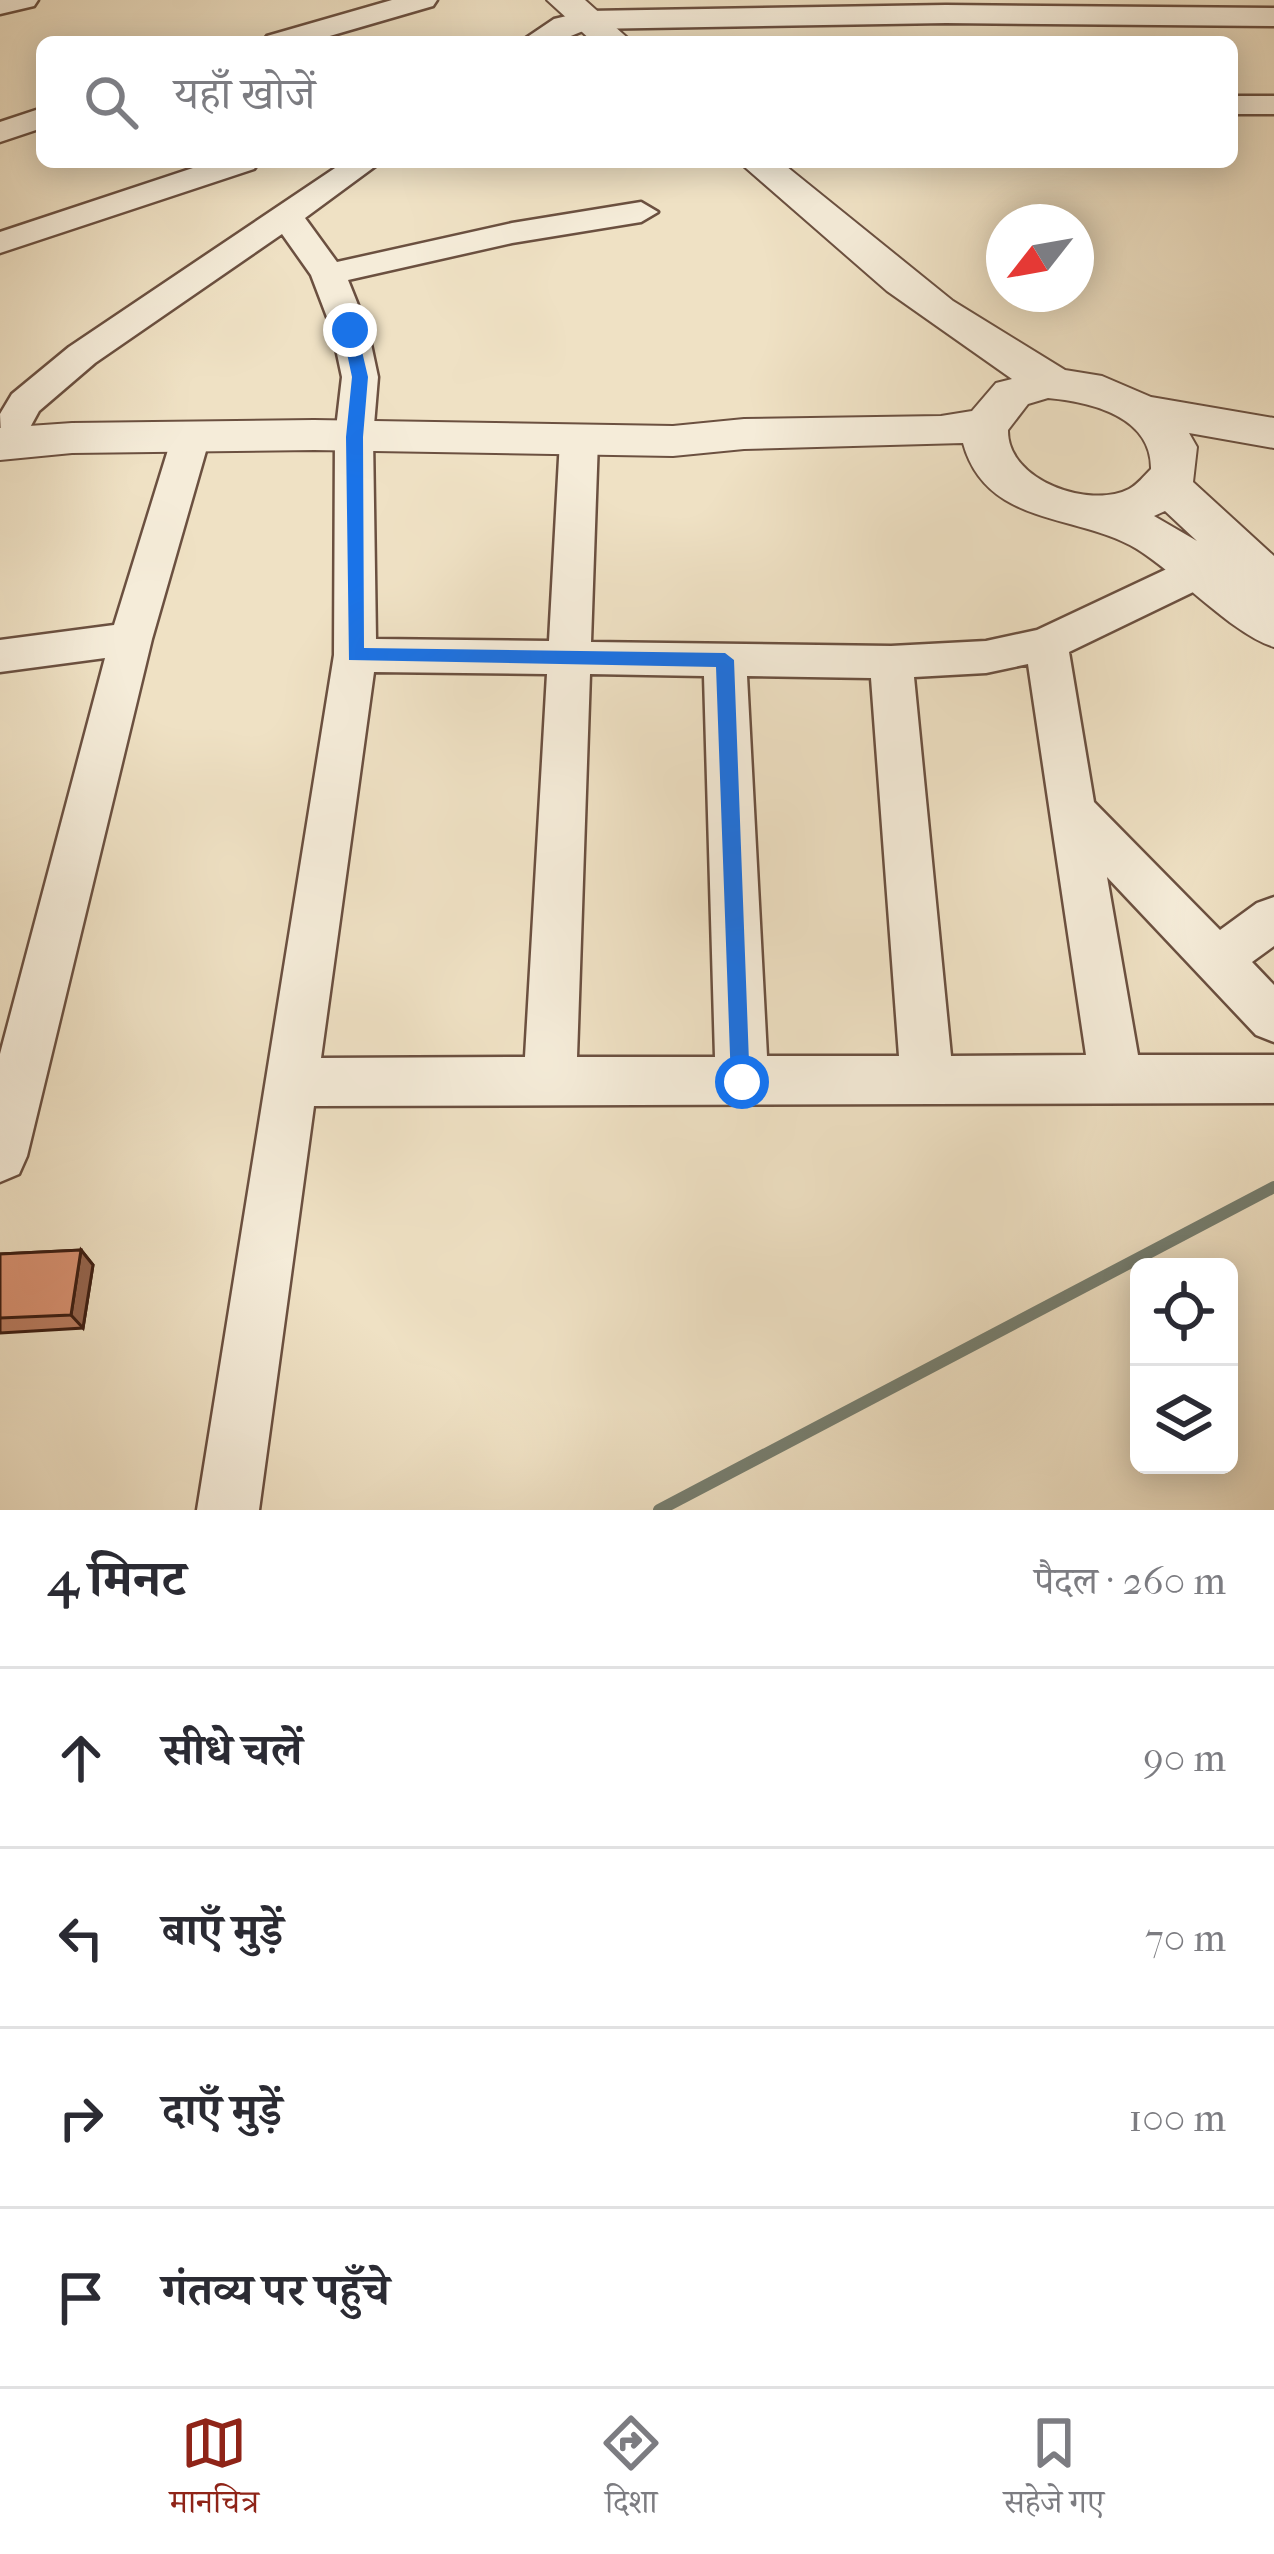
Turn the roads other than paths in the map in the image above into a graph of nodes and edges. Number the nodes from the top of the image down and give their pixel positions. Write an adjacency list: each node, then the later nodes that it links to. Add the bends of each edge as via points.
1 (24, 0): 5 (street)
2 (423, 0): 8 (street)
3 (535, 0): 10 (street)
4 (1258, 0): 9 (street)
5 (0, 5)
6 (818, 8): 7 (street); 10 (street)
7 (1150, 8): 9 (street)
8 (352, 9): 11 (street)
9 (1274, 13)
10 (575, 28)
11 (291, 36)
12 (1238, 105): 13 (street)
13 (1274, 105)
14 (225, 168): 20 (street)
15 (356, 168): 19 (street)
16 (733, 168): 24 (street)
17 (765, 168): 22 (street, via 944,316)
18 (641, 212): 21 (street)
19 (286, 215): 21 (street); 30 (street, via 82,356 26,403)
20 (0, 243)
21 (328, 274): 27 (street, via 360,377)
22 (1056, 384): 23 (street, via 1120,395); 24 (street, via 1023,390)
23 (1147, 411): 25 (street); 32 (street, via 1174,452)
24 (993, 414): 29 (street, via 941,431); 33 (street, via 985,446)
25 (1274, 433)
26 (191, 437): 27 (street); 30 (street); 38 (street)
27 (354, 437): 28 (street); 40 (street)
28 (579, 440): 29 (street); 42 (street)
29 (673, 441): 33 (street, via 902,459)
30 (1, 444)
31 (1274, 461): 32 (street)
32 (1169, 479): 34 (street, via 1147,501); 36 (street)
33 (1020, 490): 34 (street, via 1070,510)
34 (1104, 512): 35 (street)
35 (1202, 570): 37 (street); 39 (street)
36 (1274, 585)
37 (1274, 628)
38 (131, 639): 41 (street); 55 (street)
39 (1046, 644): 44 (street); 45 (street)
40 (355, 655): 42 (street); 52 (street)
41 (0, 656)
42 (569, 658): 43 (street); 53 (street)
43 (725, 660): 44 (street); 54 (street)
44 (891, 662): 51 (street)
45 (1072, 809): 47 (street); 50 (street)
46 (1274, 918): 47 (street)
47 (1217, 960): 48 (street)
48 (1274, 1019)
49 (1274, 1078): 50 (street)
50 (1116, 1079): 51 (street)
51 (927, 1081): 54 (street)
52 (292, 1082): 53 (street); 56 (street)
53 (550, 1082): 54 (street)
54 (742, 1082)
55 (0, 1156)
56 (228, 1510)

